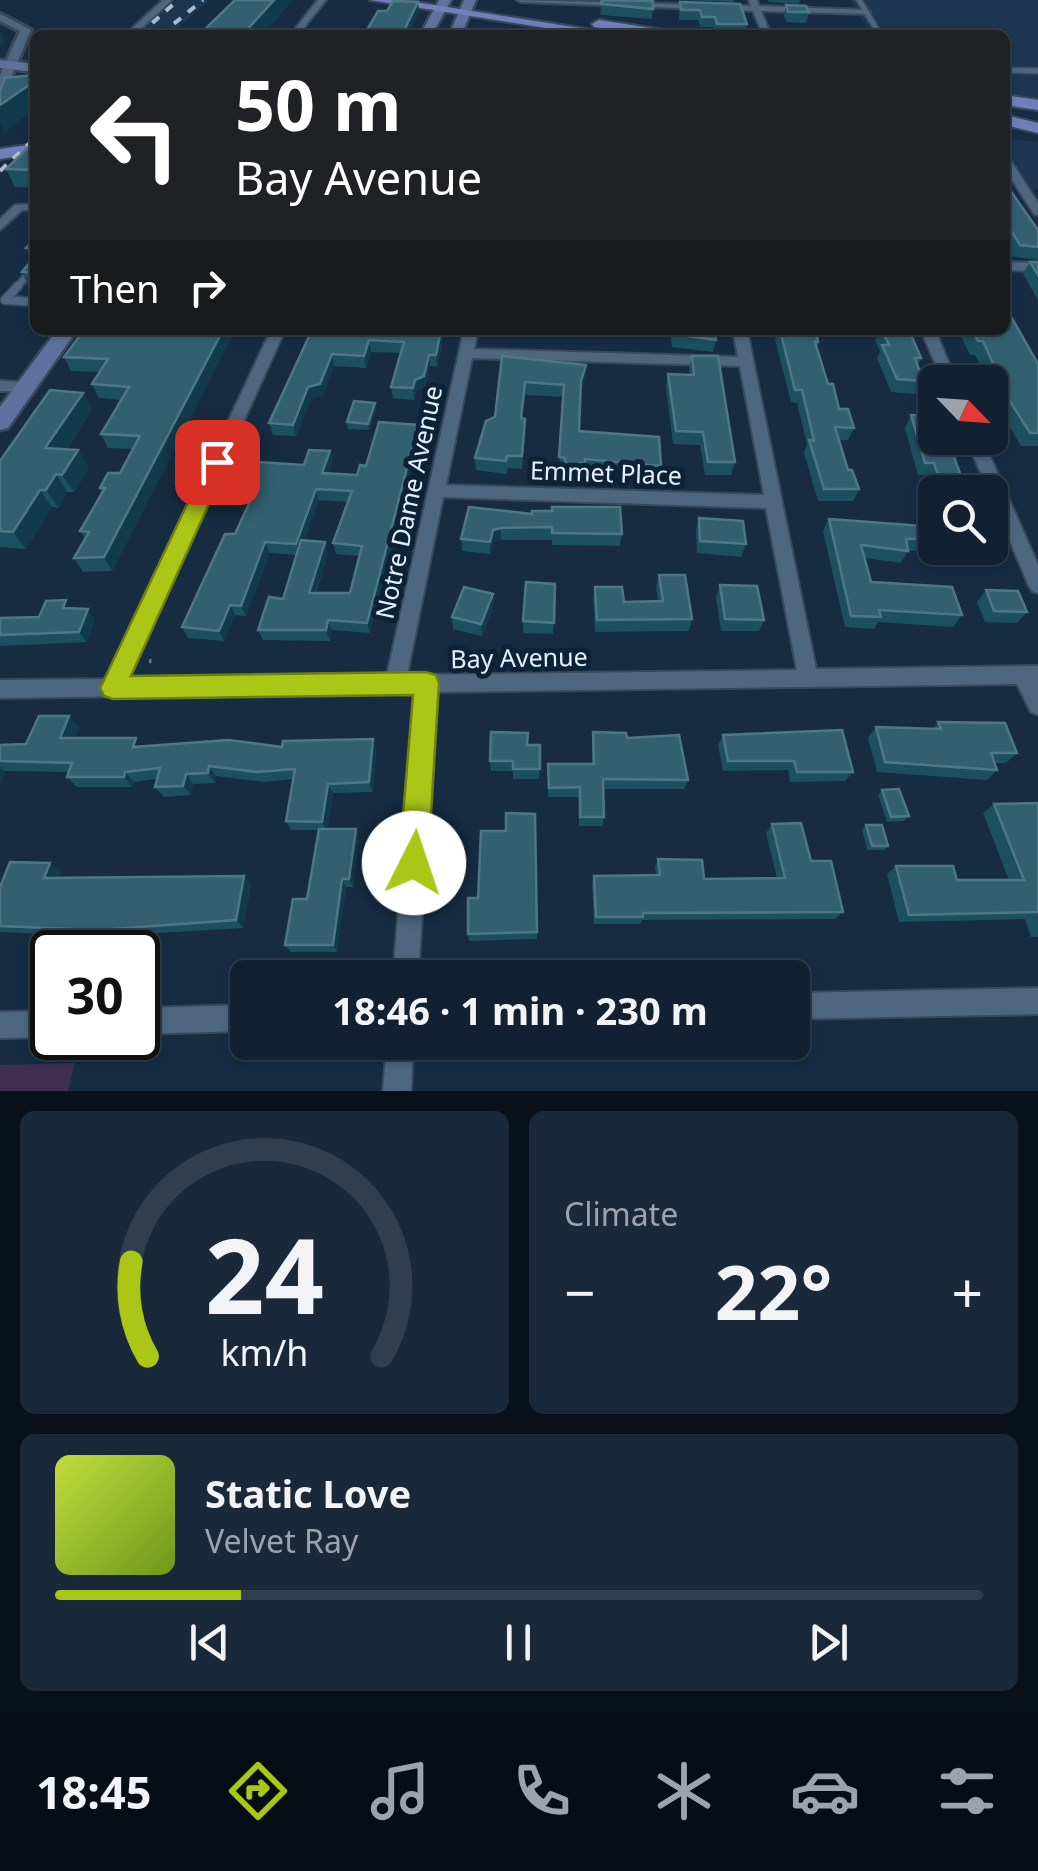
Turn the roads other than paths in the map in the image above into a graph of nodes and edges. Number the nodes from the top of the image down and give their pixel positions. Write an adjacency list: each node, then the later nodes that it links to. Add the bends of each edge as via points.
1 (168, 0): 11 (street)
2 (322, 0): 12 (street)
3 (376, 0): 6 (main road)
4 (521, 0): 7 (street)
5 (858, 0): 9 (lane)
6 (445, 3): 8 (main road); 13 (main road)
7 (754, 4): 9 (street); 17 (street)
8 (468, 5): 14 (main road); 15 (main road); 16 (main road)
9 (866, 12): 18 (lane)
10 (0, 16): 19 (street, via 26,30)
11 (134, 30)
12 (298, 30)
13 (429, 30)
14 (456, 30)
15 (593, 30)
16 (637, 30)
17 (764, 30)
18 (877, 30)
19 (5, 64): 20 (main road); 23 (street)
20 (30, 66)
21 (1010, 70): 22 (lane)
22 (1038, 71)
23 (0, 90)
24 (1010, 101): 25 (main road)
25 (1038, 105)
26 (1010, 122): 27 (main road)
27 (1038, 126)
28 (30, 137): 30 (main road)
29 (1010, 138): 31 (main road)
30 (0, 141)
31 (1038, 141)
32 (30, 149): 33 (main road)
33 (0, 154)
34 (1010, 168): 36 (street)
35 (30, 207): 37 (street, via 19,206)
36 (1038, 212)
37 (0, 226)
38 (1010, 266): 39 (street)
39 (1038, 267)
40 (30, 272): 41 (lane, via 5,300)
41 (30, 302)
42 (63, 335): 51 (main road)
43 (276, 335): 61 (street)
44 (470, 335): 47 (street, Notre Dame Avenue)
45 (741, 335): 48 (street)
46 (930, 335): 49 (street)
47 (466, 353): 48 (street); 54 (street, Notre Dame Avenue)
48 (746, 362): 55 (street)
49 (943, 365)
50 (0, 386): 51 (street)
51 (24, 387): 52 (main road)
52 (0, 423)
53 (981, 455): 56 (street)
54 (436, 491): 55 (street, Emmet Place); 60 (street, Notre Dame Avenue)
55 (774, 502): 58 (street)
56 (1038, 586)
57 (1031, 675): 58 (street, Bay Avenue); 63 (street)
58 (808, 678): 59 (street, Bay Avenue)
59 (426, 683): 60 (street, Bay Avenue); 64 (street)
60 (395, 684): 61 (street, Bay Avenue)
61 (113, 688): 62 (street, Bay Avenue)
62 (0, 689)
63 (1038, 706)
64 (406, 960)
65 (1038, 1001): 66 (street)
66 (810, 1006)
67 (230, 1018): 68 (street)
68 (160, 1020)
69 (30, 1024): 70 (street)
70 (0, 1025)
71 (399, 1060): 72 (street)
72 (397, 1091)

